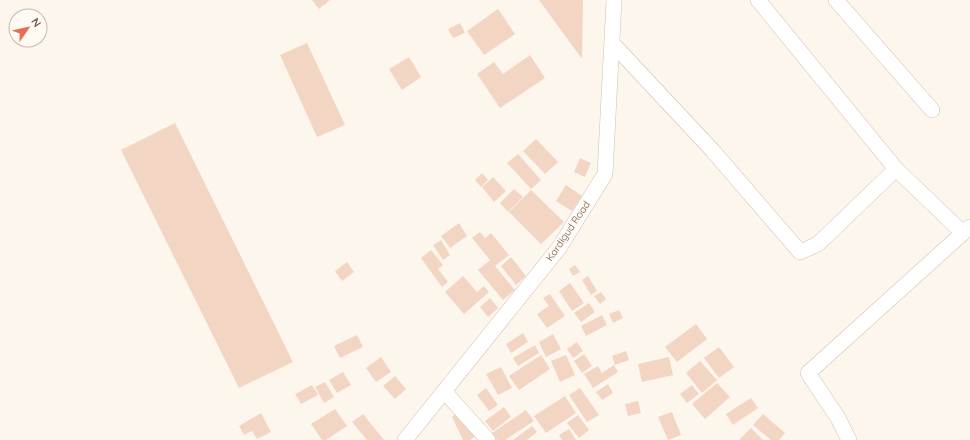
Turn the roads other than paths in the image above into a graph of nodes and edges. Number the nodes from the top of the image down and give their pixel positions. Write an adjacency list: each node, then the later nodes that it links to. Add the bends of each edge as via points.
1 (614, 0): 4 (street, Kardigud Road)
2 (758, 0): 6 (street)
3 (836, 0): 5 (street)
4 (613, 44): 6 (street, via 714,151 800,252 818,244); 8 (street, Kardigud Road, via 605,174 559,248)
5 (932, 110)
6 (896, 168): 7 (street)
7 (966, 230): 11 (street, via 808,373 838,418)
8 (444, 391): 9 (street, Kardigud Road); 10 (street)
9 (405, 440)
10 (488, 440)
11 (848, 440)

